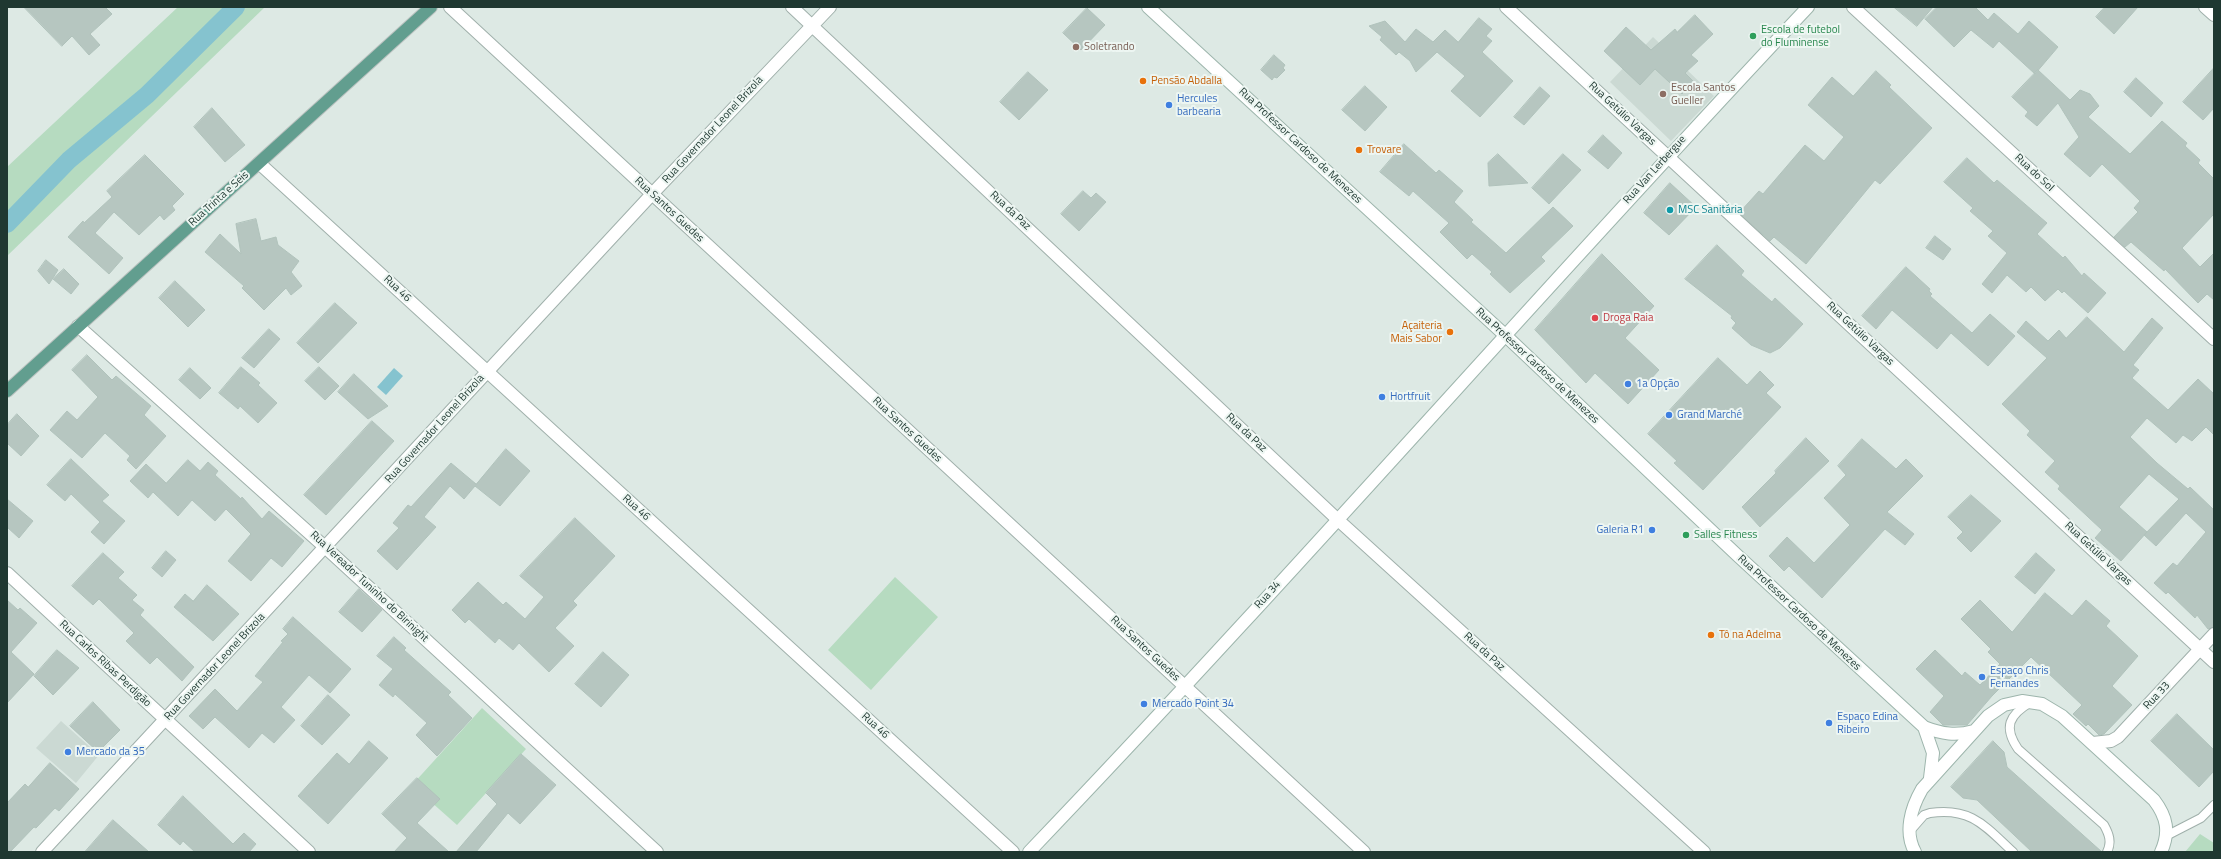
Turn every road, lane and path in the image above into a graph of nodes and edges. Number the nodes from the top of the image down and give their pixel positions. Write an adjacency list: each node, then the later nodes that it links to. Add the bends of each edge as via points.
1 (432, 7): 13 (main road, Rua Trinta e Seis)
2 (450, 7): 14 (street, Rua Santos Guedes)
3 (792, 7): 11 (street, Rua da Paz)
4 (830, 7): 11 (street, Rua Governador Leonel Brizola)
5 (1148, 7): 16 (street, Rua Professor Cardoso de Menezes)
6 (1506, 7): 12 (street, Rua Getúlio Vargas)
7 (1808, 7): 12 (street, Rua Van Lerbergue)
8 (1853, 7): 17 (street, Rua do Sol)
9 (2205, 7): 10 (street)
10 (2214, 15)
11 (812, 25): 14 (street, Rua Governador Leonel Brizola); 20 (street, Rua da Paz)
12 (1667, 156): 16 (street, Rua Van Lerbergue); 24 (street, Rua Getúlio Vargas)
13 (259, 163): 15 (main road, Rua Trinta e Seis); 18 (street, Rua 46)
14 (652, 194): 18 (street, Rua Governador Leonel Brizola); 26 (street, Rua Santos Guedes)
15 (78, 326): 19 (main road, Rua Trinta e Seis); 21 (street, Rua Vereador Tuninho do Birinight)
16 (1506, 336): 20 (street, Rua 34); 29 (street, Rua Professor Cardoso de Menezes, via 1737,555)
17 (2214, 340)
18 (487, 372): 21 (street, Rua Governador Leonel Brizola); 39 (street, Rua 46)
19 (7, 390)
20 (1337, 519): 26 (street, Rua 34); 42 (street, Rua da Paz)
21 (326, 548): 28 (street, Rua Governador Leonel Brizola); 38 (street, Rua Vereador Tuninho do Birinight)
22 (7, 573): 28 (street, Rua Carlos Ribas Perdigão)
23 (2214, 634): 24 (street, Rua 33)
24 (2200, 649): 25 (street, Rua Getúlio Vargas); 31 (street, Rua 33, via 2118,737 2111,741)
25 (2214, 662)
26 (1185, 686): 40 (street, Rua 34); 41 (street, Rua Santos Guedes)
27 (2032, 702): 30 (street, via 2022,701 2004,705 1988,716); 31 (street, via 2052,708); 45 (lane, via 2019,710 2011,720 2009,729 2014,742 2018,749 2104,825 2110,842)
28 (165, 721): 36 (street, Rua Governador Leonel Brizola); 37 (street, Rua Carlos Ribas Perdigão)
29 (1924, 727): 30 (street, Rua Professor Cardoso de Menezes, via 1950,735); 32 (street, Rua Professor Cardoso de Menezes, via 1933,752)
30 (1974, 731): 32 (street)
31 (2092, 743): 35 (street, via 2154,800 2165,817)
32 (1929, 780): 34 (street, via 1916,799 1910,820)
33 (2214, 805): 35 (lane, via 2201,818)
34 (1910, 831): 43 (street); 44 (lane, via 1924,815 1930,813 1969,815)
35 (2166, 836): 46 (street)
36 (42, 852)
37 (309, 852)
38 (657, 852)
39 (1013, 852)
40 (1029, 852)
41 (1364, 852)
42 (1704, 852)
43 (1915, 852)
44 (2013, 852)
45 (2107, 852)
46 (2161, 852)

